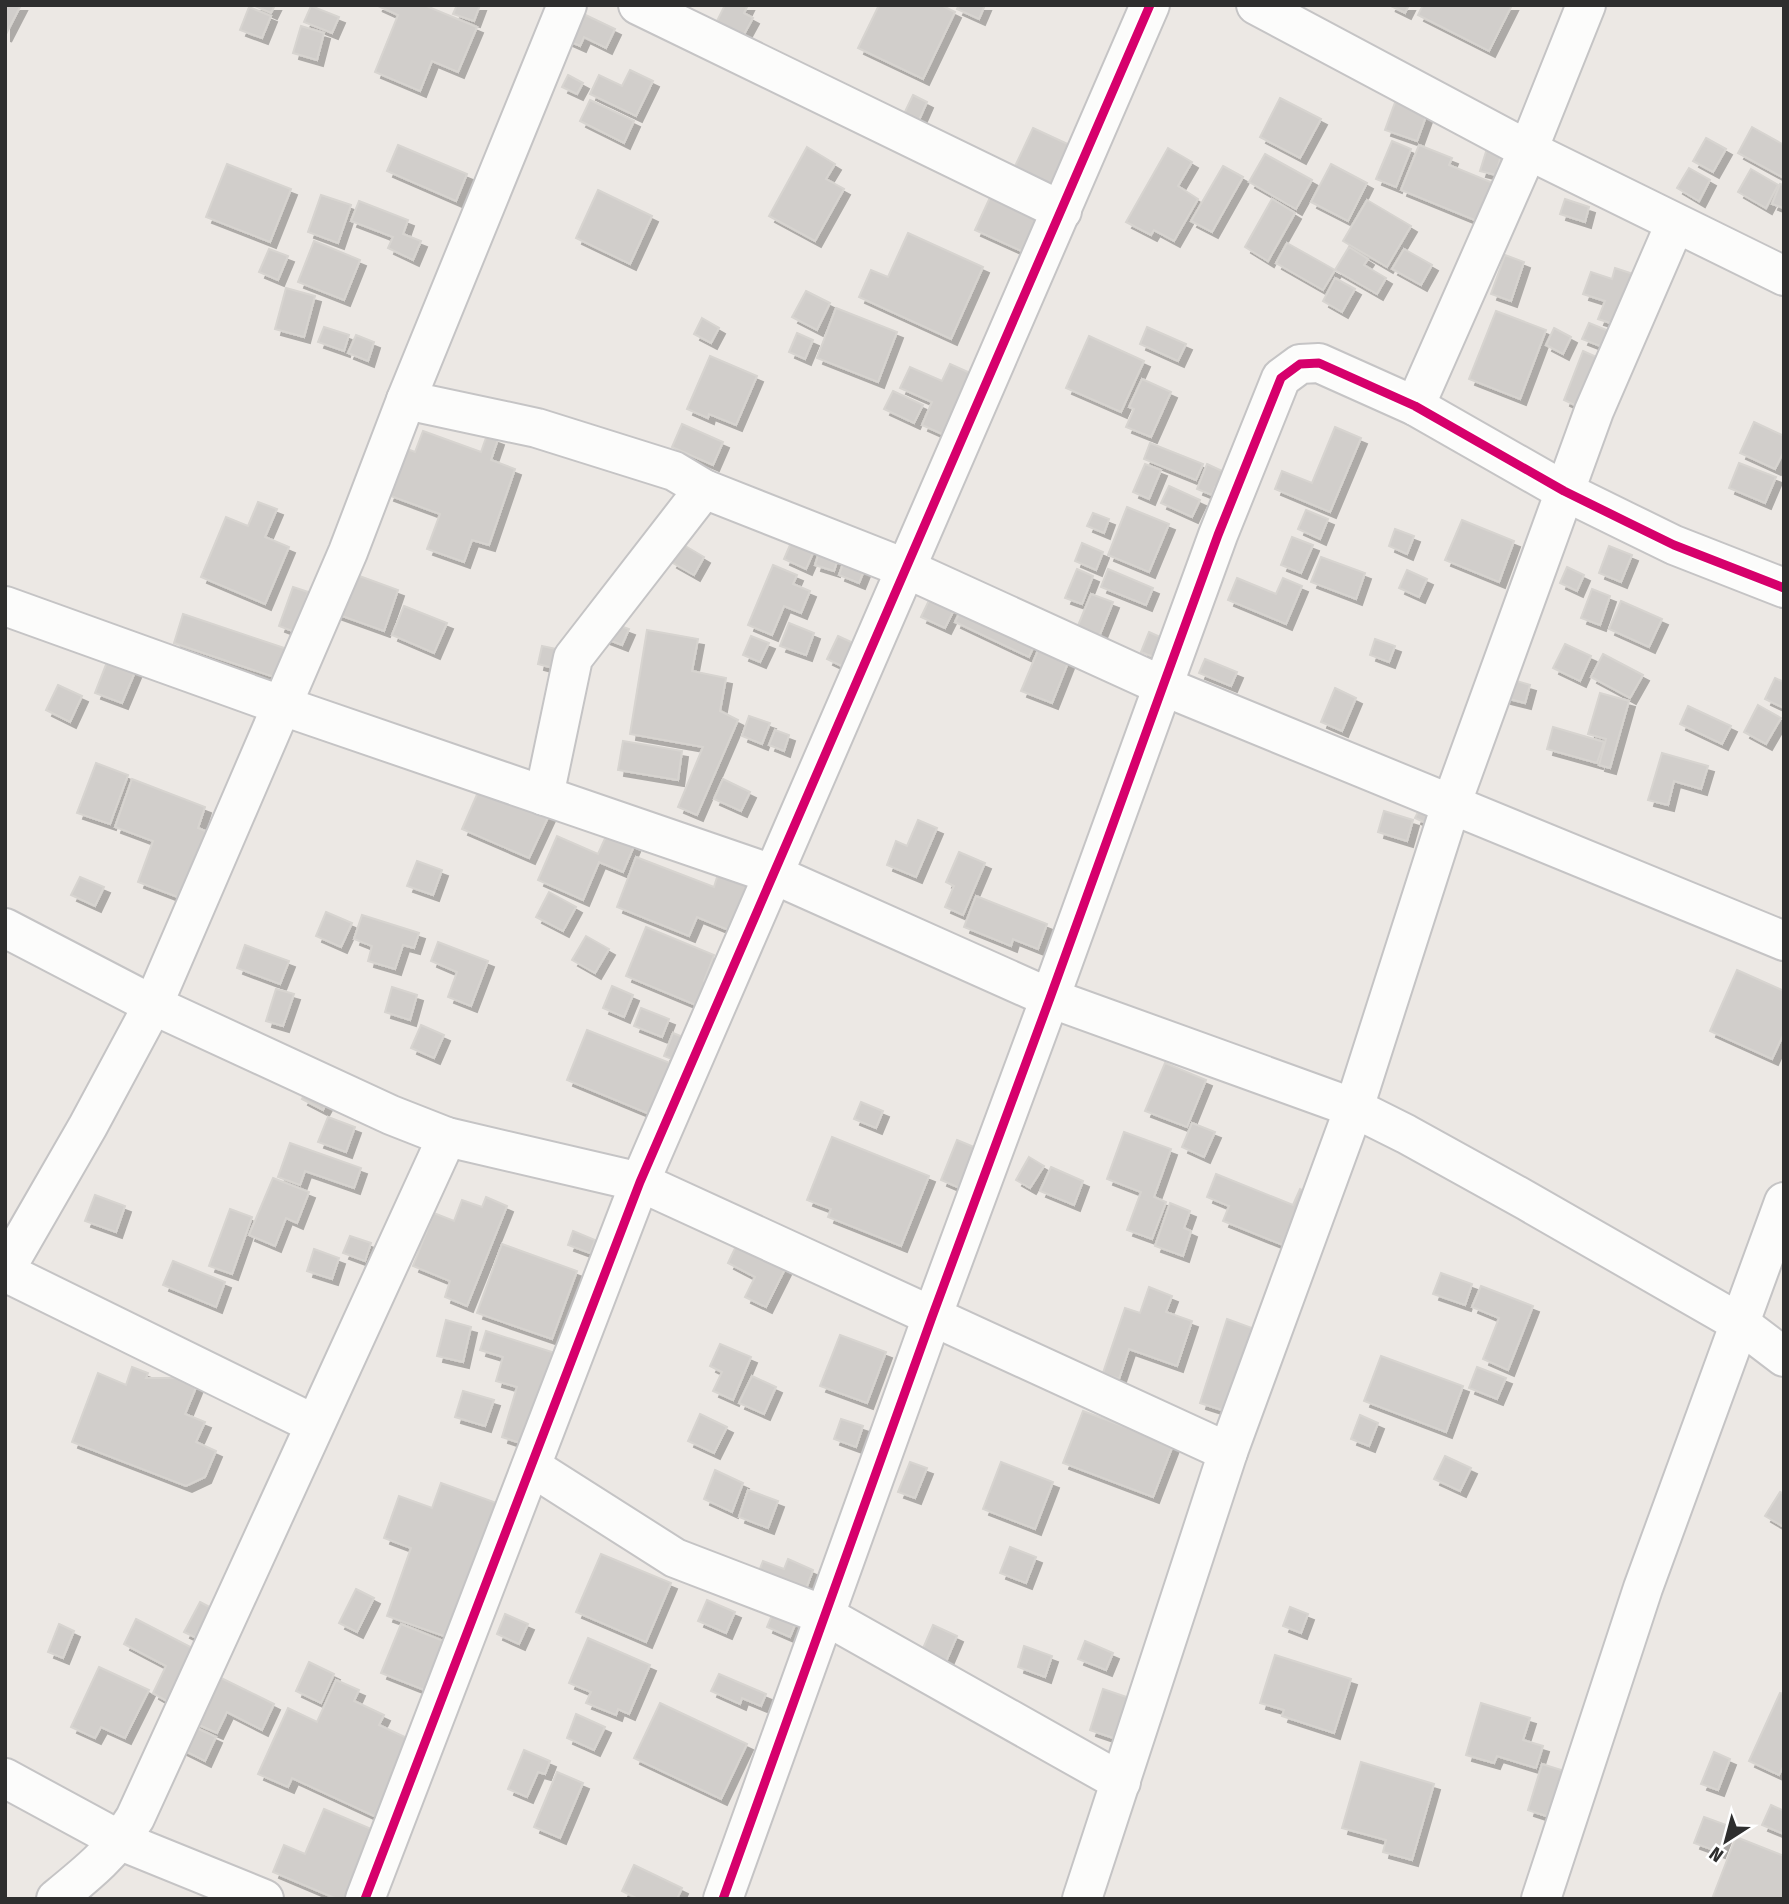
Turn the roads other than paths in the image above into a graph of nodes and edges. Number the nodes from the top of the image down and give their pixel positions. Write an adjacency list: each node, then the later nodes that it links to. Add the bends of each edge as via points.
1 (568, 5): 10 (street)
2 (638, 5): 7 (street)
3 (1150, 5): 7 (street)
4 (1256, 5): 6 (street)
5 (1586, 5): 6 (street)
6 (1528, 150): 8 (street); 11 (street)
7 (1062, 211): 14 (street)
8 (1675, 224): 9 (street); 13 (street)
9 (1784, 276)
10 (406, 400): 12 (street, via 537,428 674,471); 18 (street)
11 (1415, 406): 13 (street); 17 (street, via 1319,363 1300,364 1281,378)
12 (704, 489): 14 (street); 19 (street, via 573,658)
13 (1564, 491): 15 (street, via 1674,545); 20 (street)
14 (907, 569): 17 (street); 21 (street)
15 (1784, 588)
16 (5, 606): 18 (street)
17 (1163, 686): 20 (street); 24 (street)
18 (283, 706): 19 (street); 25 (street)
19 (544, 796): 21 (street)
20 (1451, 805): 23 (street); 26 (street)
21 (775, 875): 24 (street); 28 (street)
22 (5, 928): 25 (street)
23 (1784, 941)
24 (1050, 998): 26 (street); 31 (street)
25 (153, 1005): 27 (street); 30 (street)
26 (1354, 1108): 32 (street); 35 (street)
27 (447, 1137): 28 (street); 34 (street)
28 (640, 1182): 31 (street); 36 (street)
29 (1784, 1202): 32 (street)
30 (5, 1271): 34 (street)
31 (932, 1317): 35 (street); 37 (street)
32 (1738, 1322): 33 (street); 46 (street, via 1643,1588)
33 (1784, 1357)
34 (314, 1424): 40 (street)
35 (1228, 1452): 39 (street)
36 (532, 1467): 37 (street, via 675,1559); 43 (street)
37 (826, 1616): 39 (street); 44 (street)
38 (5, 1778): 40 (street)
39 (1121, 1782): 45 (street)
40 (121, 1841): 41 (street); 42 (street)
41 (56, 1899)
42 (264, 1899)
43 (365, 1899)
44 (723, 1899)
45 (1082, 1899)
46 (1541, 1899)

